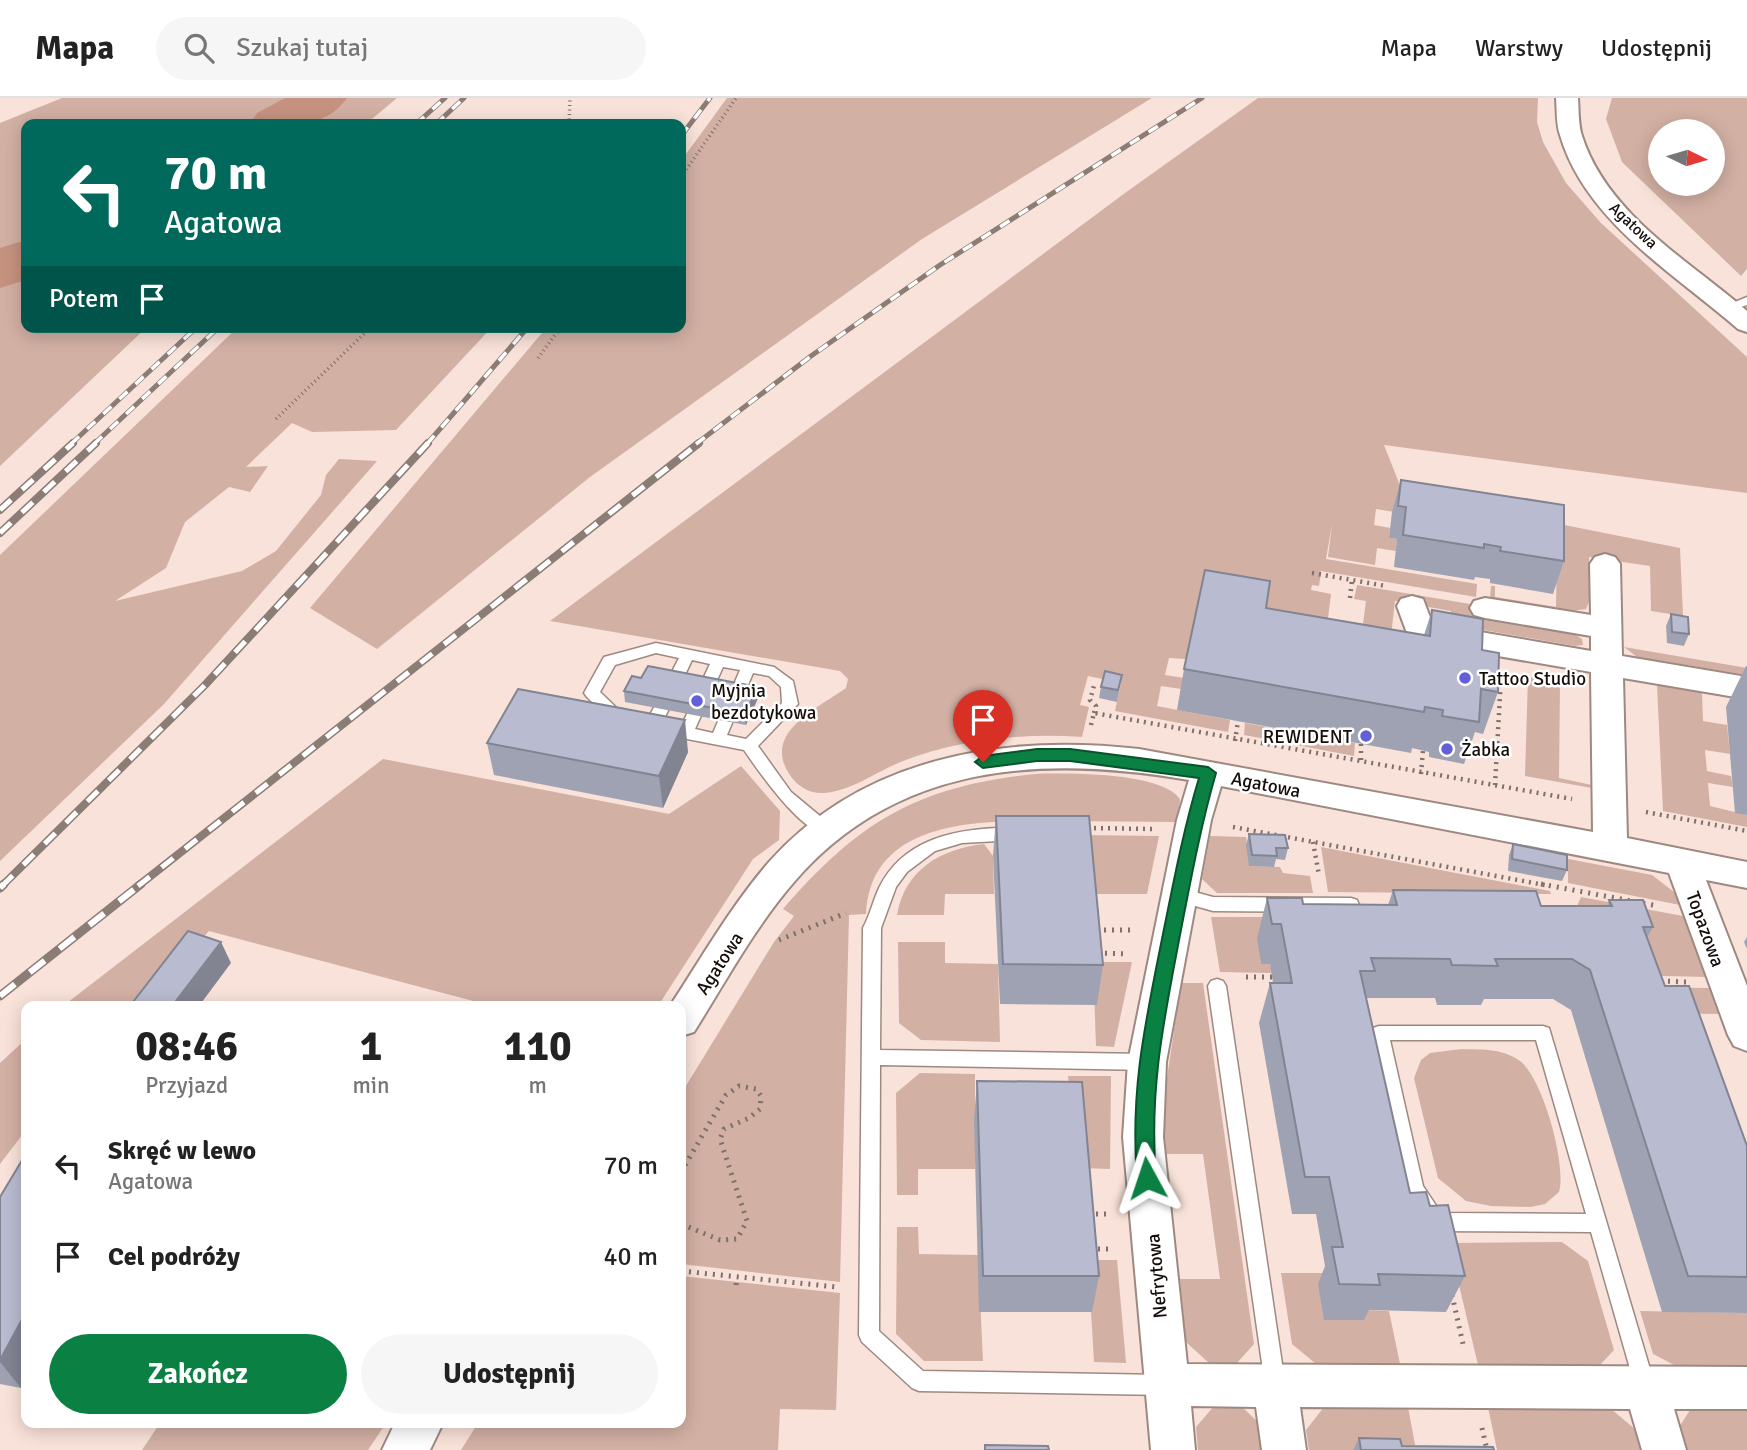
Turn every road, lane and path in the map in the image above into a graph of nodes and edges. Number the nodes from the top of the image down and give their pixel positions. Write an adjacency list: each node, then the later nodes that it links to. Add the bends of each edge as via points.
1 (570, 98): 4 (path)
2 (736, 98): 5 (path)
3 (1567, 98): 6 (street, Agatowa, via 1572,141 1592,181 1628,222)
4 (569, 119)
5 (686, 170)
6 (1741, 311)
7 (365, 333): 10 (path)
8 (557, 333): 9 (path)
9 (538, 358)
10 (276, 419)
11 (1605, 564): 16 (street)
12 (1352, 580): 13 (path)
13 (1349, 598)
14 (1412, 606): 19 (street, via 1418,626 1430,633)
15 (1485, 608): 16 (street)
16 (1605, 628): 19 (street)
17 (688, 654): 18 (lane); 25 (lane); 25 (lane, via 656,648 609,661 592,693 620,721)
18 (719, 660): 20 (lane); 26 (lane)
19 (1606, 665): 23 (street); 34 (street)
20 (750, 666): 27 (lane); 29 (lane, via 774,672 788,685 790,704)
21 (1502, 666): 33 (path)
22 (1095, 682): 24 (path, via 1090,700 1096,706)
23 (1747, 688)
24 (1094, 713): 30 (path); 31 (path)
25 (652, 727): 26 (lane)
26 (686, 733): 27 (lane)
27 (718, 739): 29 (lane)
28 (1361, 744): 31 (path)
29 (749, 745): 36 (lane, via 785,796)
30 (1084, 756): 32 (street, Agatowa); 36 (street, Agatowa, via 1001,759 940,772 890,791)
31 (1361, 761): 33 (path)
32 (1208, 773): 35 (street, Nefrytowa); 39 (street, Agatowa)
33 (1495, 785): 34 (path)
34 (1610, 805): 37 (path); 39 (street)
35 (1193, 827): 38 (path, via 1077,828); 42 (street, Nefrytowa); 45 (path)
36 (826, 830): 54 (street, Agatowa, via 776,879)
37 (1747, 831)
38 (1066, 834): 43 (lane, via 976,833 930,845 900,869)
39 (1610, 848): 40 (street, Agatowa)
40 (1682, 862): 41 (street, Agatowa); 45 (street, Topazowa)
41 (1747, 874)
42 (1180, 895): 44 (lane, via 1213,904); 57 (street, Nefrytowa)
43 (883, 900): 48 (path); 56 (lane, via 882,914 873,928)
44 (1365, 905)
45 (1700, 914): 53 (street, Topazowa)
46 (1090, 930): 47 (path)
47 (1136, 930)
48 (774, 942)
49 (1092, 953): 50 (path)
50 (1129, 954)
51 (1652, 981): 53 (path)
52 (1217, 986): 71 (lane)
53 (1734, 987): 55 (street, Topazowa)
54 (686, 1014)
55 (1747, 1035)
56 (870, 1057): 57 (lane); 68 (lane)
57 (1147, 1062): 70 (street, Nefrytowa, via 1143,1137)
58 (686, 1163): 62 (path, via 726,1095 739,1086 756,1089 763,1103 760,1109 724,1129 720,1139 747,1221 744,1233 725,1242)
59 (1084, 1214): 60 (path)
60 (1122, 1214)
61 (1598, 1223): 61 (lane, via 1436,1222 1414,1189 1379,1033 1543,1033); 73 (lane)
62 (686, 1226)
63 (1087, 1249): 64 (path)
64 (1125, 1249)
65 (686, 1272): 66 (path)
66 (737, 1277): 67 (path); 68 (path)
67 (736, 1285)
68 (870, 1290): 70 (lane, via 869,1335 919,1381)
69 (1451, 1290): 72 (path)
70 (1166, 1385): 71 (street); 77 (street, Nefrytowa)
71 (1275, 1386): 72 (street); 78 (street)
72 (1473, 1386): 73 (street); 79 (path)
73 (1645, 1386): 74 (street); 80 (street)
74 (1747, 1388)
75 (418, 1428): 76 (street)
76 (404, 1450)
77 (1173, 1450)
78 (1284, 1450)
79 (1487, 1450)
80 (1664, 1450)

